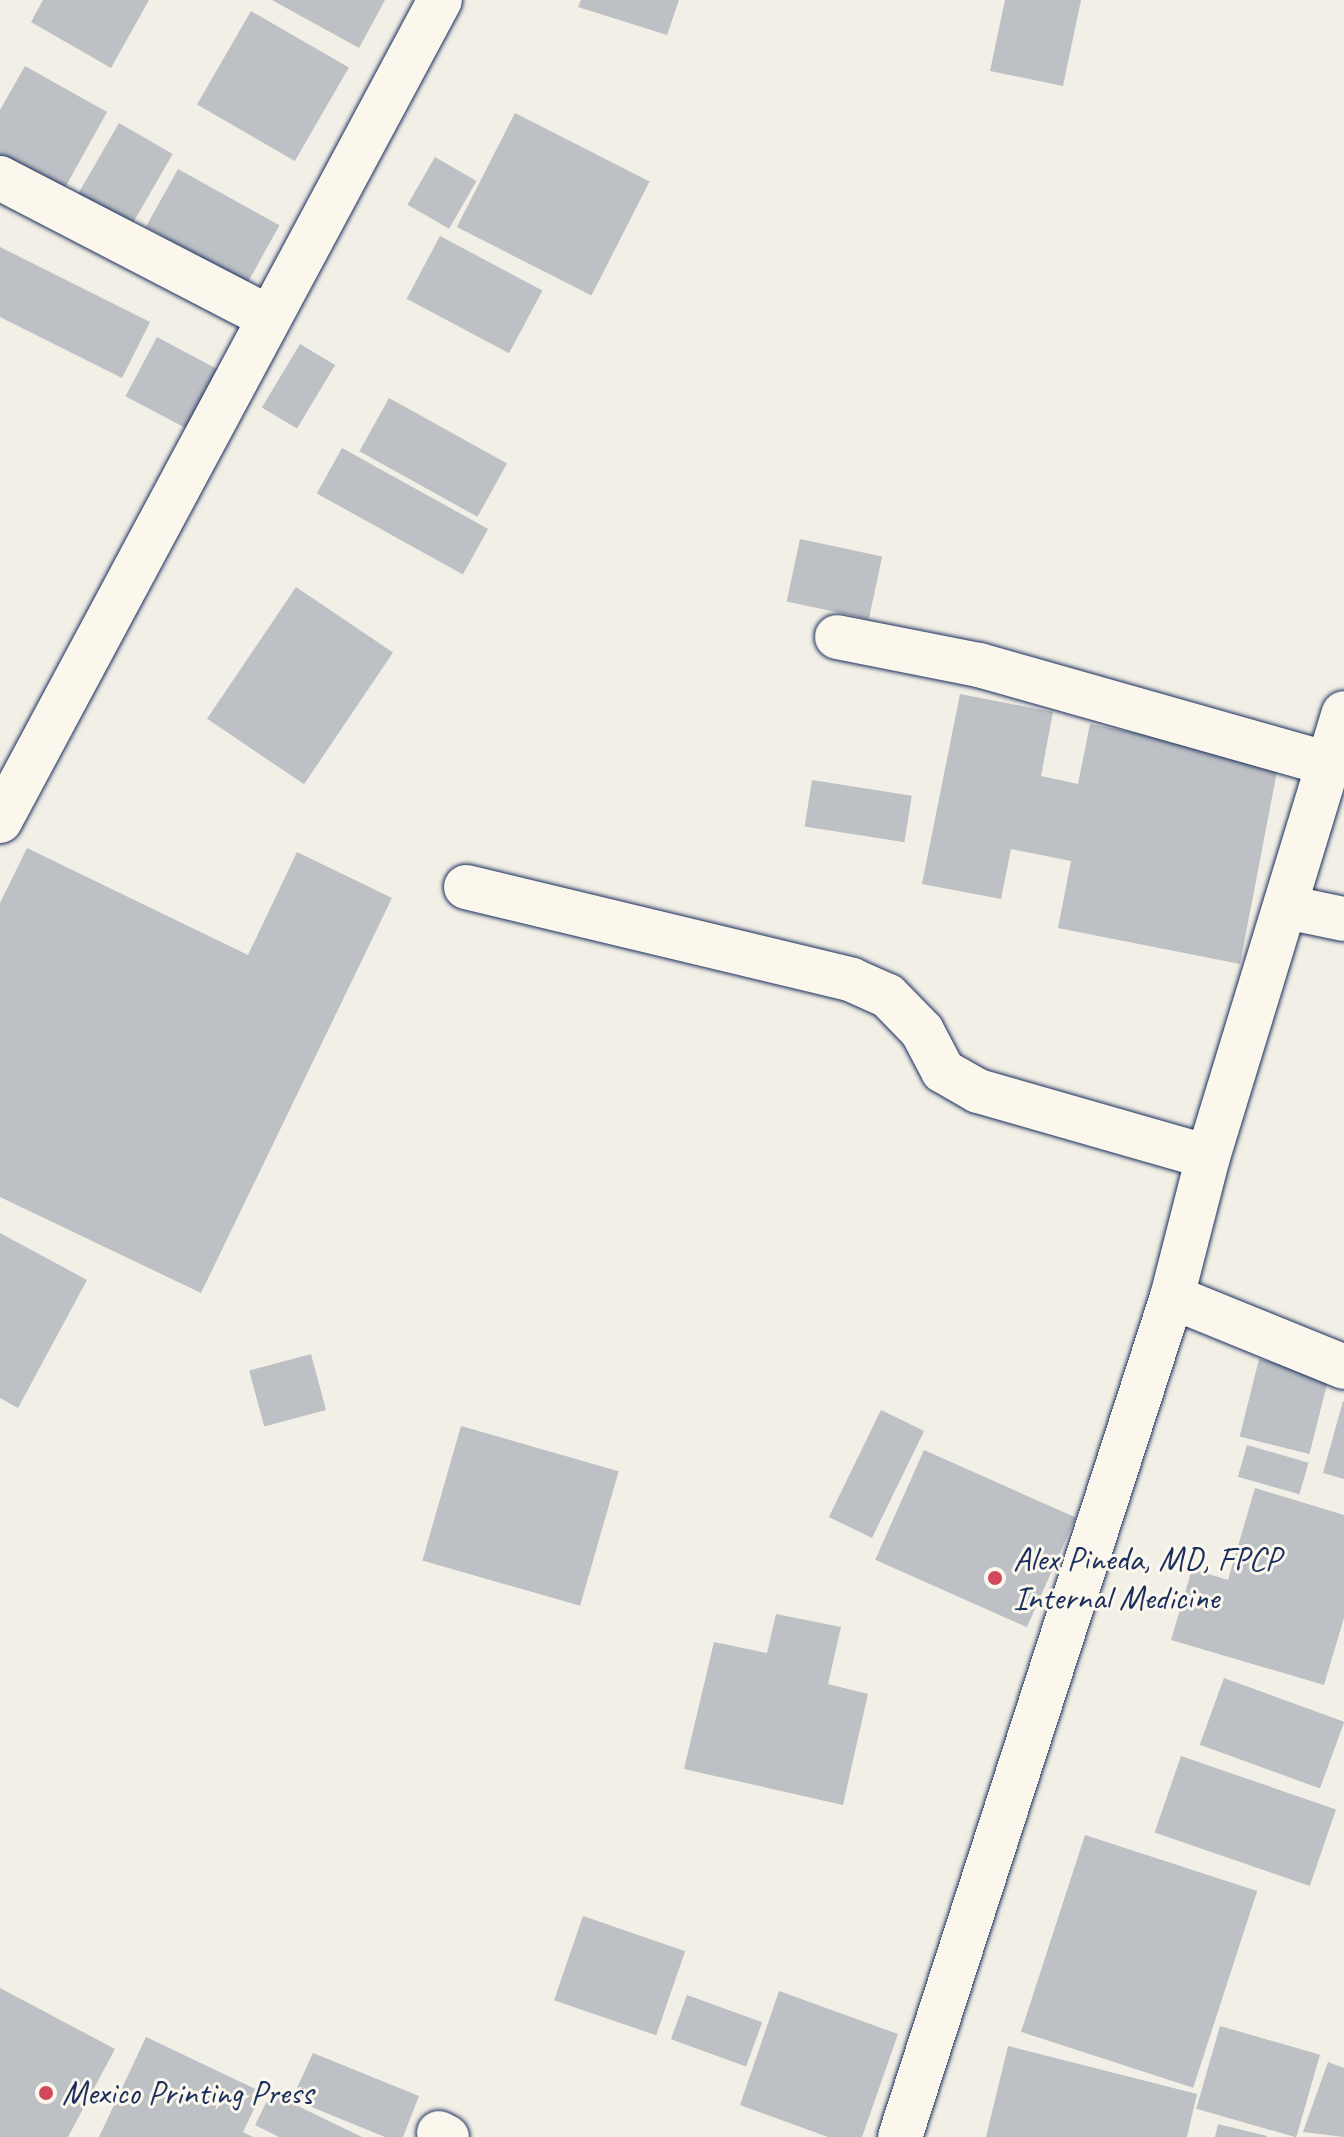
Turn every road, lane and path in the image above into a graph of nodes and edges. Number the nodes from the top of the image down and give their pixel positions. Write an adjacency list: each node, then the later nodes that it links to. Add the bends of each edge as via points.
1 (440, 0): 3 (street)
2 (0, 178): 3 (street)
3 (266, 316): 7 (street)
4 (837, 637): 6 (street, via 979,665)
5 (1344, 713): 6 (street)
6 (1328, 764): 9 (street)
7 (0, 821)
8 (466, 887): 11 (street, via 852,980 888,996 922,1031 943,1071 978,1091)
9 (1286, 907): 10 (street); 11 (street)
10 (1344, 919)
11 (1208, 1157): 12 (street)
12 (1172, 1297): 13 (street); 14 (street)
13 (1344, 1367)
14 (900, 2137)

